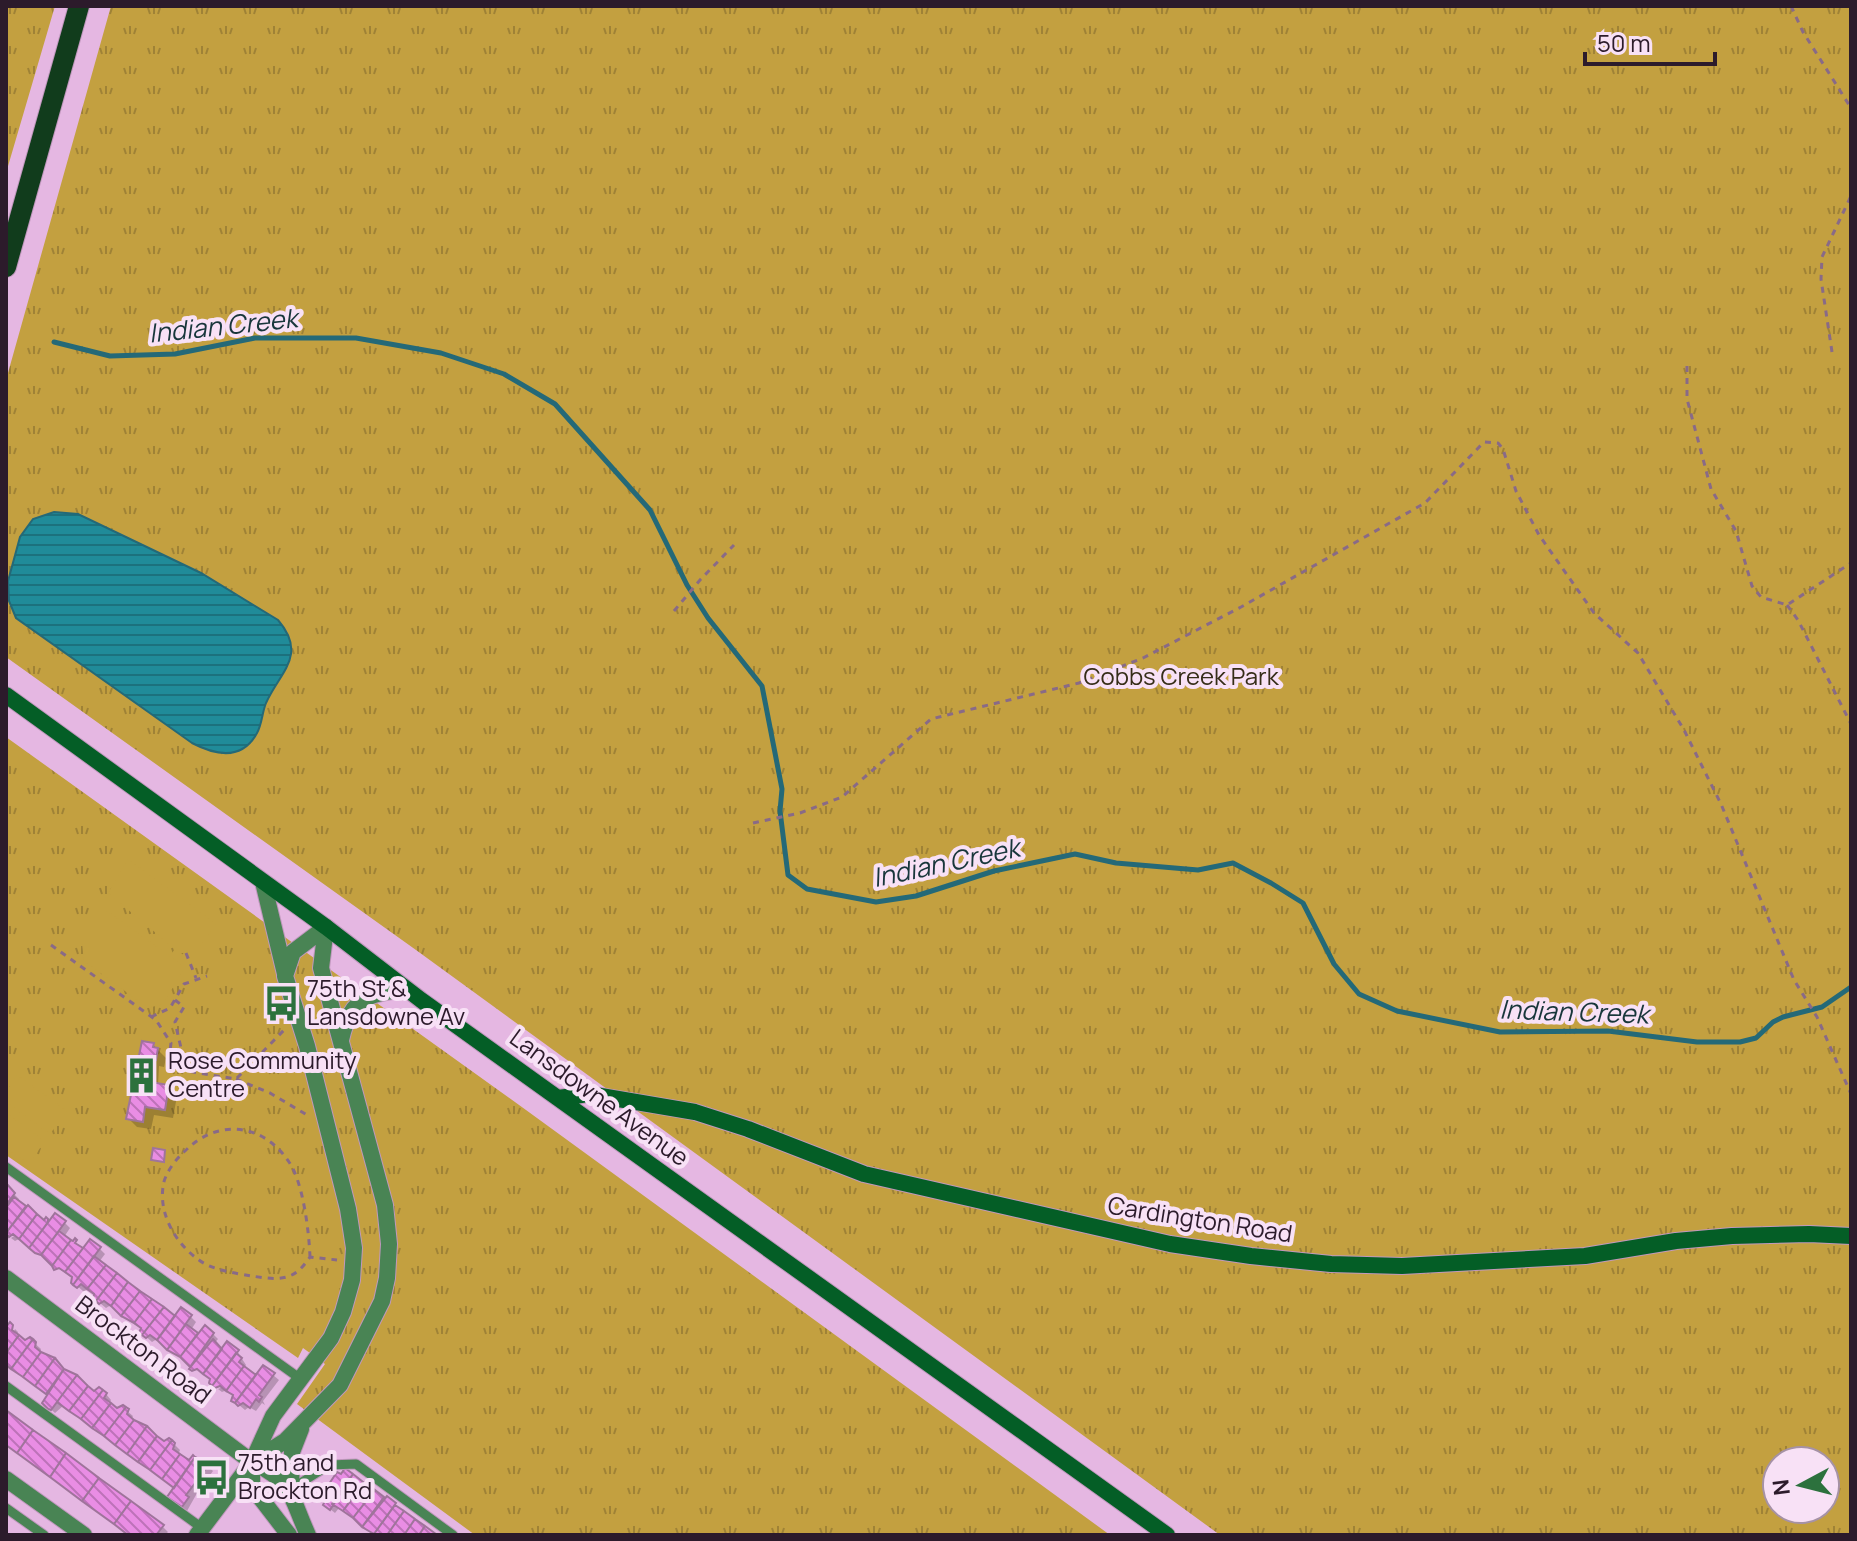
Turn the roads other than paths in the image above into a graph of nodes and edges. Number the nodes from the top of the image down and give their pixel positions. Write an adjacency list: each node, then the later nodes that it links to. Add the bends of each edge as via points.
1 (79, 6): 2 (main road)
2 (6, 267)
3 (6, 695): 4 (main road, Lansdowne Avenue)
4 (263, 882): 5 (main road, Lansdowne Avenue); 6 (street)
5 (326, 927): 6 (street, via 293,952); 7 (main road, Lansdowne Avenue); 8 (street, via 321,968)
6 (285, 976): 13 (street, via 354,1248 343,1312)
7 (406, 989): 8 (street, via 370,994 356,1005 346,1019); 9 (main road, Lansdowne Avenue)
8 (340, 1046): 15 (street, via 385,1205 387,1278 382,1301 340,1385)
9 (558, 1098): 11 (main road, Cardington Road, via 589,1094 695,1112 879,1178 1170,1244 1251,1256 1402,1266 1585,1256 1732,1236); 26 (main road, Lansdowne Avenue)
10 (6, 1167): 13 (lane)
11 (1851, 1236)
12 (6, 1278): 16 (street, Brockton Road)
13 (302, 1380): 16 (street, via 273,1416)
14 (6, 1386): 20 (lane)
15 (304, 1422): 16 (street); 18 (street, via 292,1452)
16 (252, 1462): 18 (street, Brockton Road); 20 (street); 23 (street, via 252,1487)
17 (6, 1479): 22 (street)
18 (291, 1489): 24 (street); 25 (lane, via 329,1465 356,1464)
19 (6, 1508): 21 (lane)
20 (200, 1532)
21 (44, 1535)
22 (84, 1535)
23 (289, 1535)
24 (308, 1535)
25 (453, 1535)
26 (1167, 1535)

